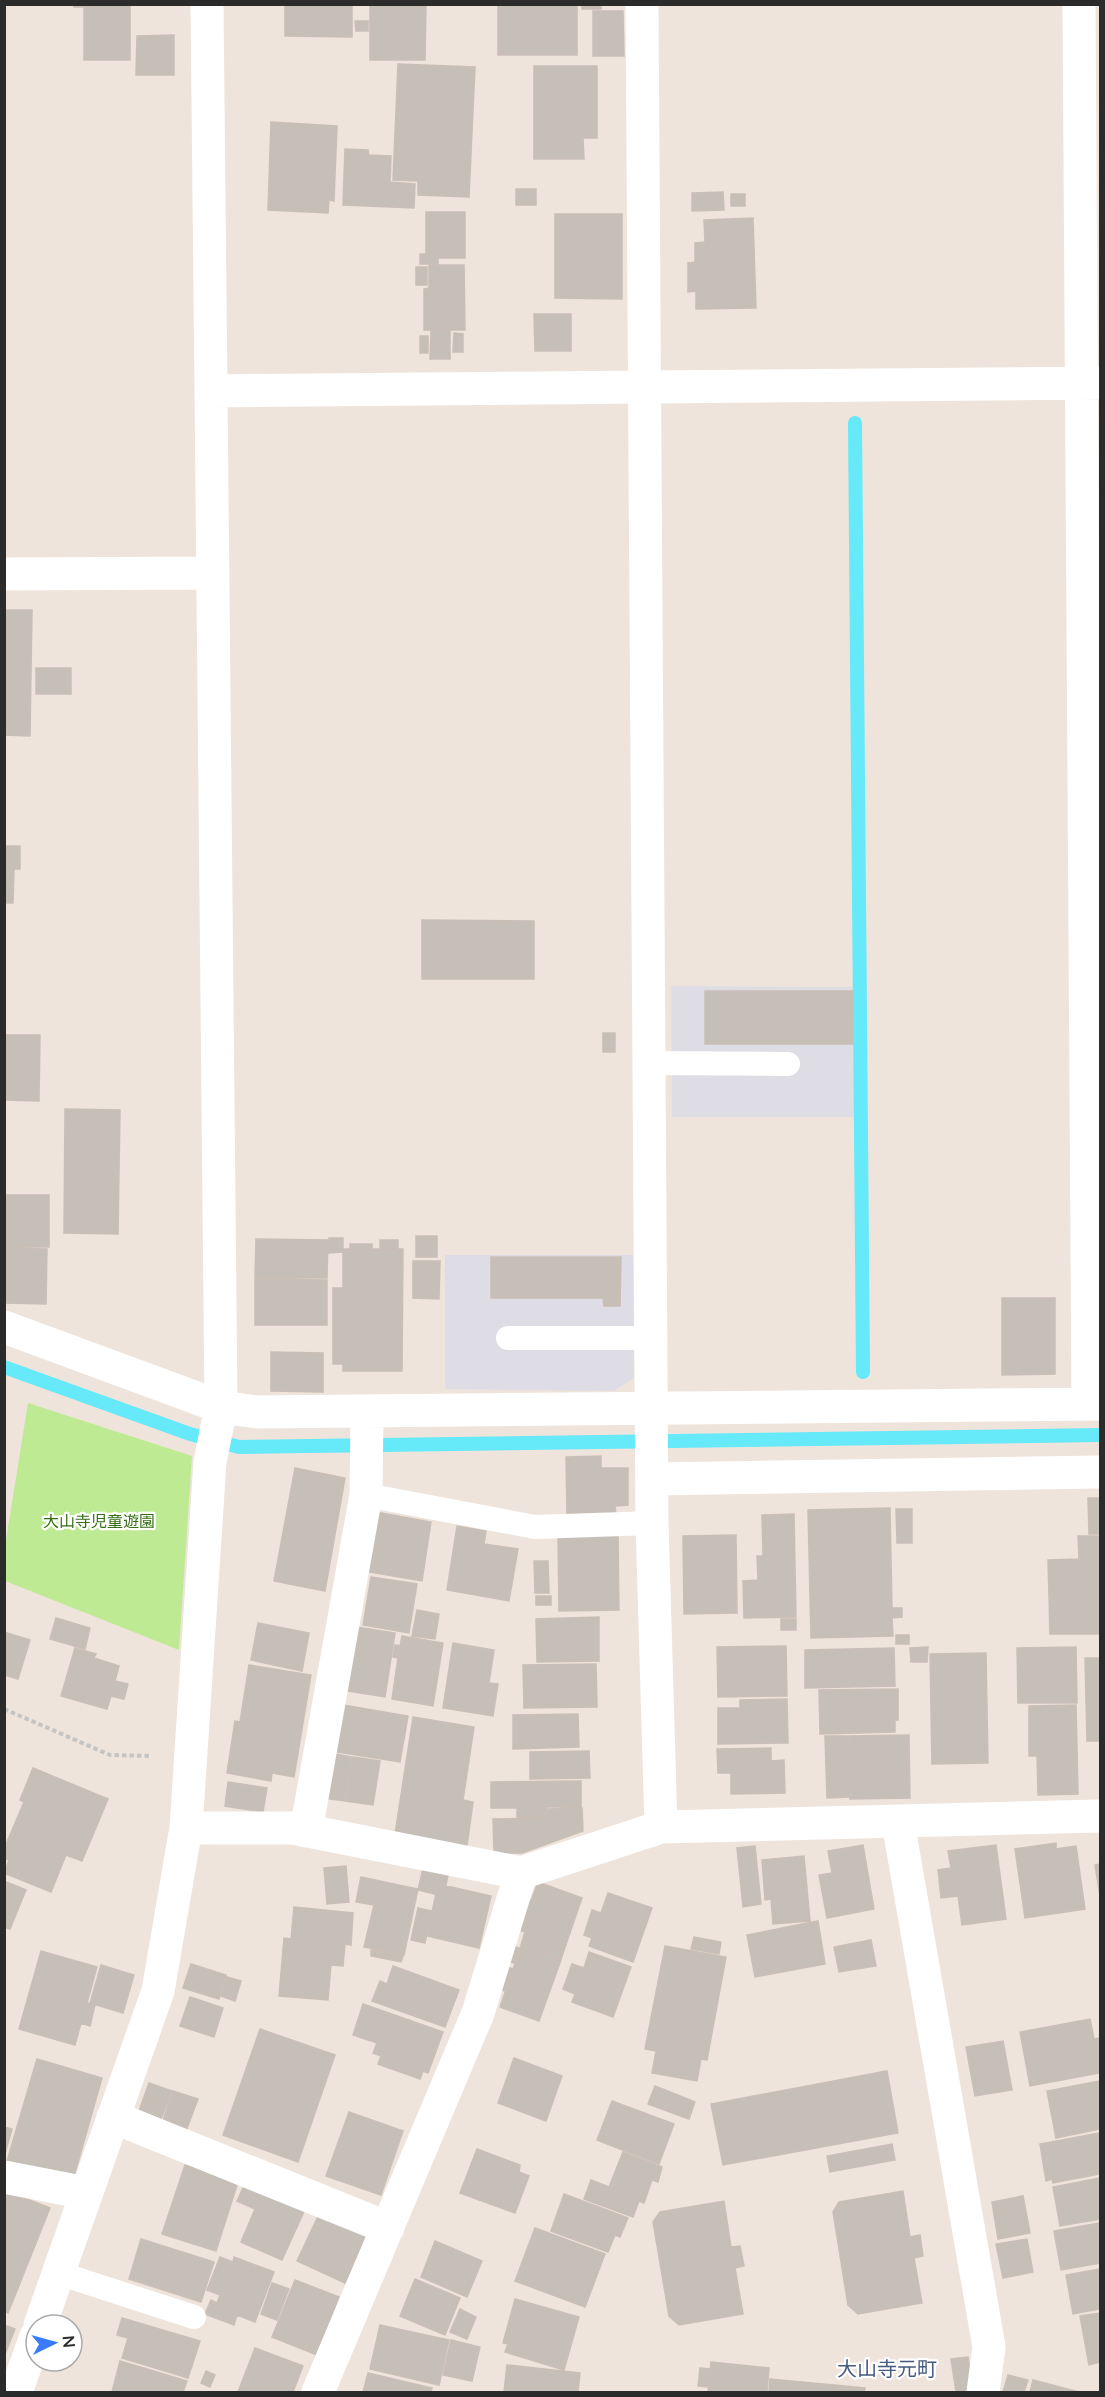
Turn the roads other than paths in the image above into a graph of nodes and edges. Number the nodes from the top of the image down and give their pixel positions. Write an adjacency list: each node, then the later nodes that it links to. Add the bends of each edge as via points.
1 (207, 4): 6 (street)
2 (642, 4): 5 (street)
3 (1079, 4): 4 (street)
4 (1091, 383): 5 (street); 14 (street)
5 (645, 387): 6 (street); 9 (street)
6 (211, 391): 7 (street)
7 (213, 573): 8 (street); 15 (street)
8 (4, 574)
9 (650, 1063): 10 (lane); 13 (street)
10 (788, 1064)
11 (4, 1327): 15 (street)
12 (508, 1338): 13 (lane)
13 (651, 1338): 17 (street)
14 (1094, 1404): 17 (street)
15 (220, 1416): 16 (street, via 256,1413); 24 (street, via 210,1462)
16 (367, 1434): 17 (street); 19 (street)
17 (652, 1444): 18 (street); 20 (street)
18 (1101, 1472)
19 (366, 1495): 20 (lane, via 536,1527); 25 (street)
20 (652, 1523): 23 (street)
21 (1101, 1816): 22 (street)
22 (898, 1822): 23 (street); 37 (street, via 989,2347)
23 (662, 1827): 26 (street)
24 (186, 1828): 25 (street); 27 (street, via 158,1991)
25 (306, 1831): 26 (street)
26 (521, 1873): 30 (street, via 478,2013)
27 (113, 2116): 29 (street); 30 (street)
28 (4, 2177): 29 (street)
29 (86, 2193): 31 (street)
30 (388, 2228): 36 (street)
31 (58, 2273): 32 (street); 33 (lane)
32 (44, 2313)
33 (194, 2317)
34 (24, 2370): 35 (street)
35 (16, 2392)
36 (318, 2392)
37 (983, 2392)

